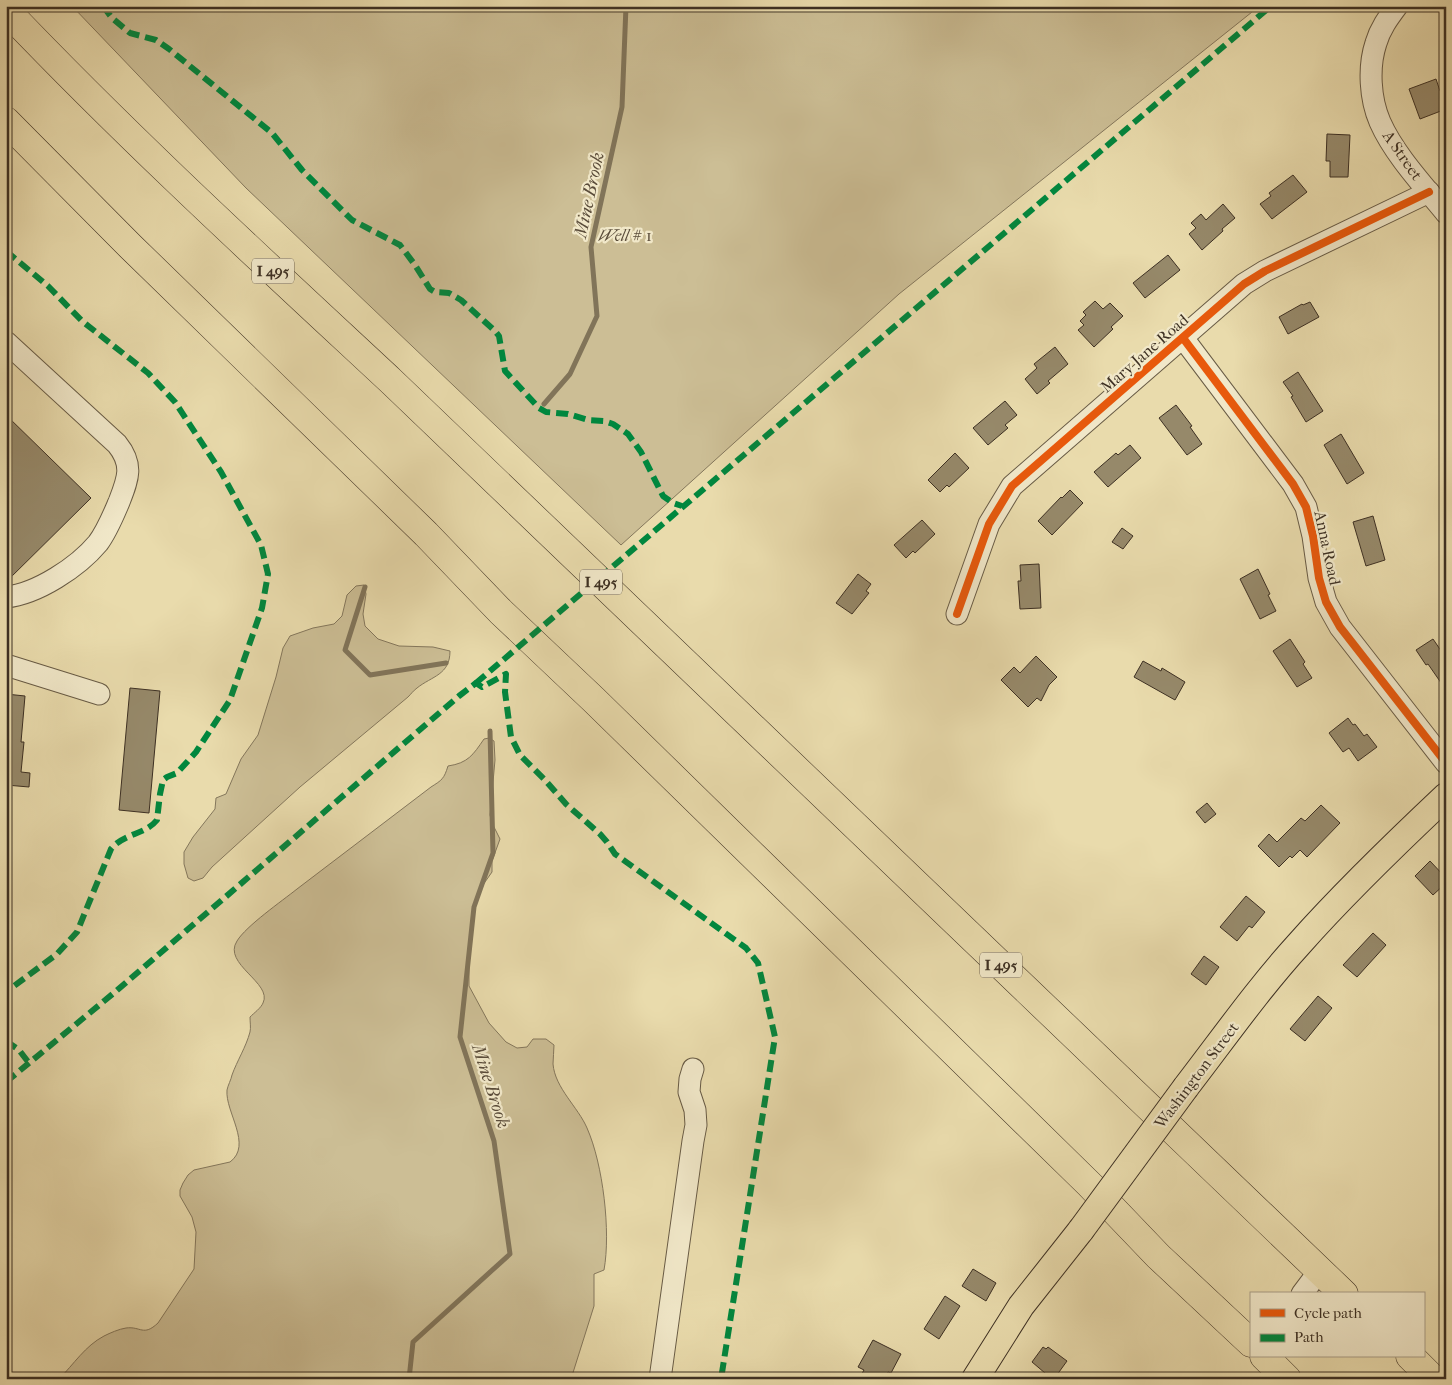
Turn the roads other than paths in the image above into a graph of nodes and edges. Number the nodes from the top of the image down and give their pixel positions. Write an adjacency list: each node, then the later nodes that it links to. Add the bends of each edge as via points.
1 (1397, 6): 4 (street, A Street, via 1384,23 1376,43 1372,64 1375,105 1390,141)
2 (6, 10): 15 (highway, I 495, via 74,81)
3 (6, 121): 18 (highway, via 420,528 501,612 1090,1185 1158,1256)
4 (1429, 192): 5 (street, A Street); 6 (street, Mary Jane Road, via 1244,284)
5 (1446, 213)
6 (1183, 338): 9 (street, Mary Jane Road, via 1012,486 989,524); 12 (street, Anna Road, via 1293,484 1306,507 1318,578 1326,602 1340,627)
7 (6, 342): 8 (street, via 117,444 126,457 128,470 124,490 113,515 94,547 43,585 24,594)
8 (6, 597)
9 (957, 614)
10 (6, 665): 11 (street)
11 (99, 694)
12 (1446, 763)
13 (1446, 796): 22 (main road, Washington Street, bridge, via 1396,842 1297,946 1021,1306)
14 (692, 1069): 21 (street, via 689,1092 696,1125)
15 (1320, 1270): 16 (street); 17 (highway, I 495)
16 (1304, 1292)
17 (1342, 1292)
18 (1250, 1342)
19 (1266, 1358): 23 (highway)
20 (1412, 1358): 24 (highway)
21 (660, 1379)
22 (975, 1379)
23 (1287, 1379)
24 (1433, 1379)

